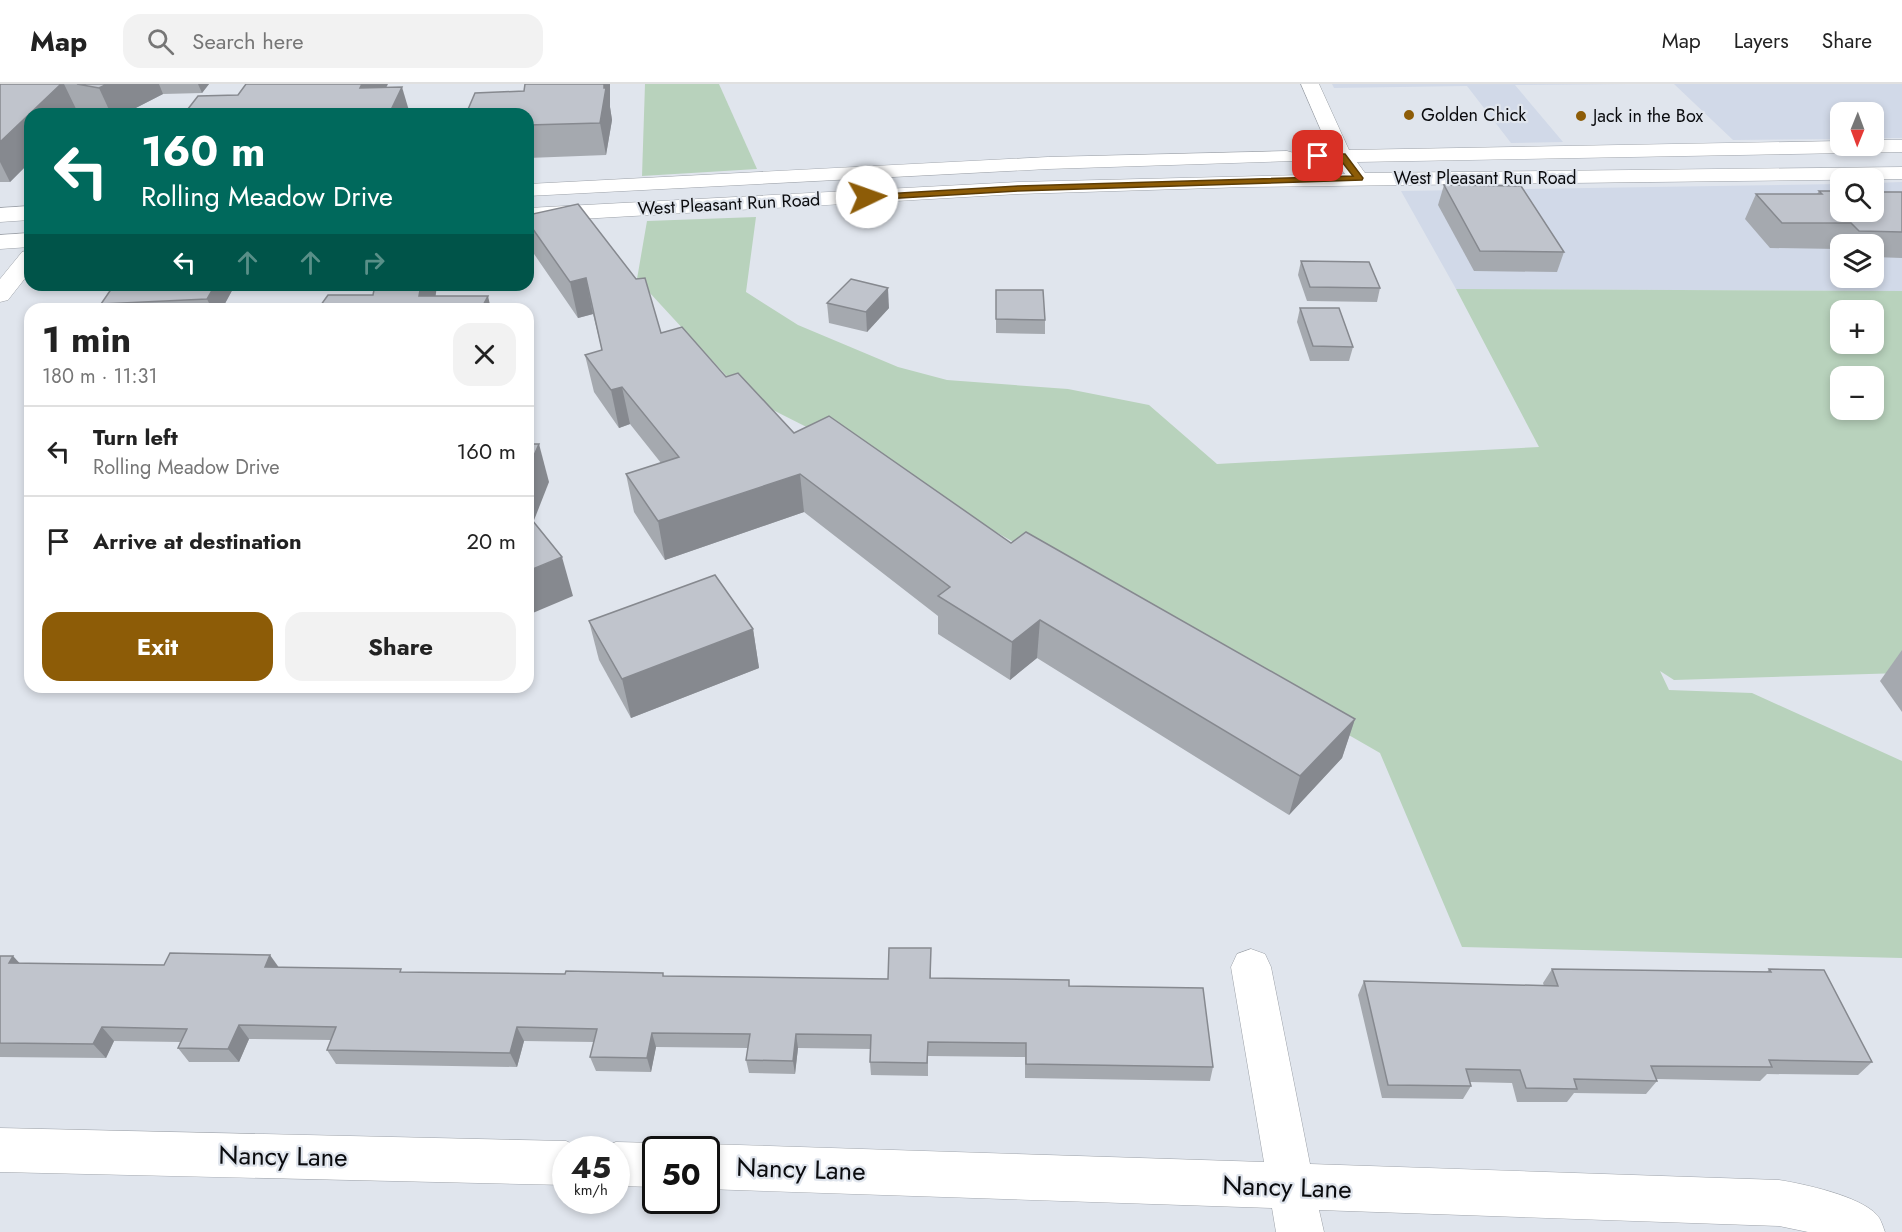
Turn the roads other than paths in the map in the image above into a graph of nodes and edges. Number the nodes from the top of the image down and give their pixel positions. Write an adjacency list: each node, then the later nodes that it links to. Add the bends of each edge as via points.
1 (1310, 84): 3 (main road)
2 (1902, 146): 3 (main road, West Pleasant Run Road)
3 (1342, 156): 5 (main road); 6 (main road, West Pleasant Run Road, via 1036,163)
4 (1902, 173): 5 (main road, West Pleasant Run Road)
5 (1359, 178): 9 (main road, West Pleasant Run Road, via 1018,188)
6 (534, 190)
7 (24, 213): 8 (main road)
8 (0, 215)
9 (534, 215)
10 (24, 240): 11 (main road)
11 (0, 242)
12 (24, 265): 13 (main road)
13 (0, 296)
14 (1251, 967): 18 (main road)
15 (0, 1150): 16 (main road, Nancy Lane)
16 (552, 1162)
17 (720, 1167): 18 (main road, Nancy Lane)
18 (1294, 1188): 19 (main road); 20 (main road, Nancy Lane, via 1779,1203 1811,1208 1845,1220)
19 (1300, 1232)
20 (1861, 1232)

